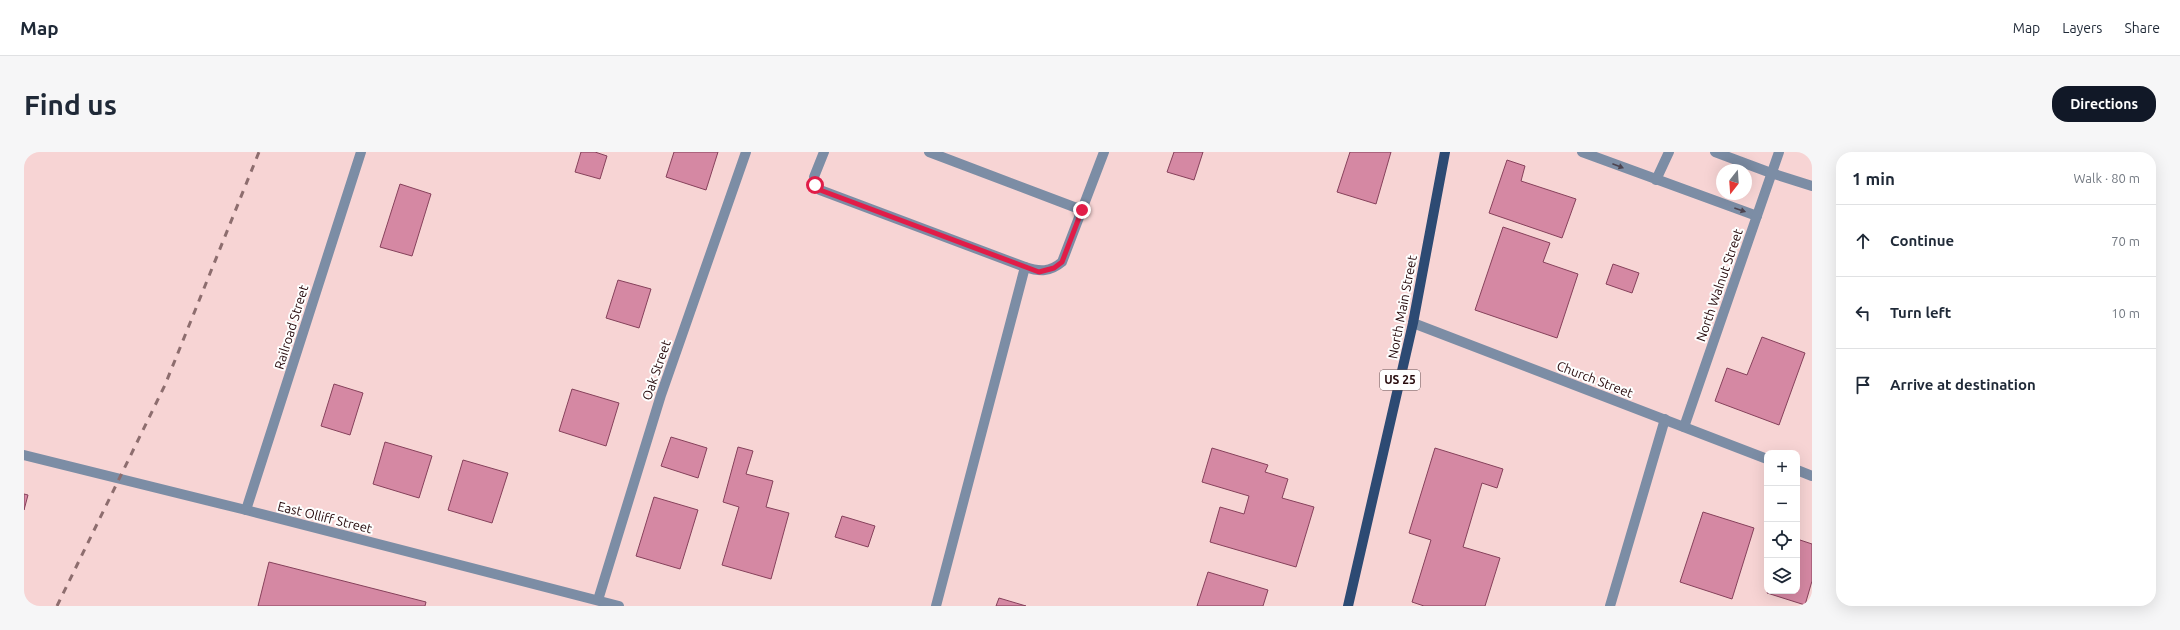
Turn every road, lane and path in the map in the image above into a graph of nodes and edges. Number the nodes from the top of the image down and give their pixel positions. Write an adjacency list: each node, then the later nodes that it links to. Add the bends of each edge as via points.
1 (361, 152): 24 (street, Railroad Street)
2 (746, 152): 25 (street, Oak Street, via 660,395)
3 (824, 152): 16 (street, via 814,177 815,185 820,190)
4 (929, 152): 14 (street)
5 (1104, 152): 14 (street)
6 (1445, 152): 17 (main road, North Main Street / US 25)
7 (1582, 152): 12 (street, one-way to 12)
8 (1669, 152): 12 (street)
9 (1718, 152): 11 (street)
10 (1779, 152): 11 (street, North Walnut Street)
11 (1771, 173): 13 (street); 15 (street, North Walnut Street)
12 (1656, 180): 15 (street, one-way to 15)
13 (1812, 186)
14 (1082, 210): 16 (street, via 1062,262 1054,268 1039,272)
15 (1757, 216): 19 (street, North Walnut Street)
16 (1025, 267): 27 (street)
17 (1413, 323): 18 (street, Church Street); 28 (main road, North Main Street / US 25)
18 (1665, 419): 19 (street, Church Street); 29 (street)
19 (1684, 427): 21 (street, Church Street)
20 (24, 455): 24 (street, East Olliff Street)
21 (1764, 458)
22 (1800, 471): 23 (street)
23 (1812, 476)
24 (246, 510): 25 (street, East Olliff Street)
25 (598, 600): 26 (street, East Olliff Street)
26 (619, 606)
27 (936, 606)
28 (1348, 606)
29 (1610, 606)

